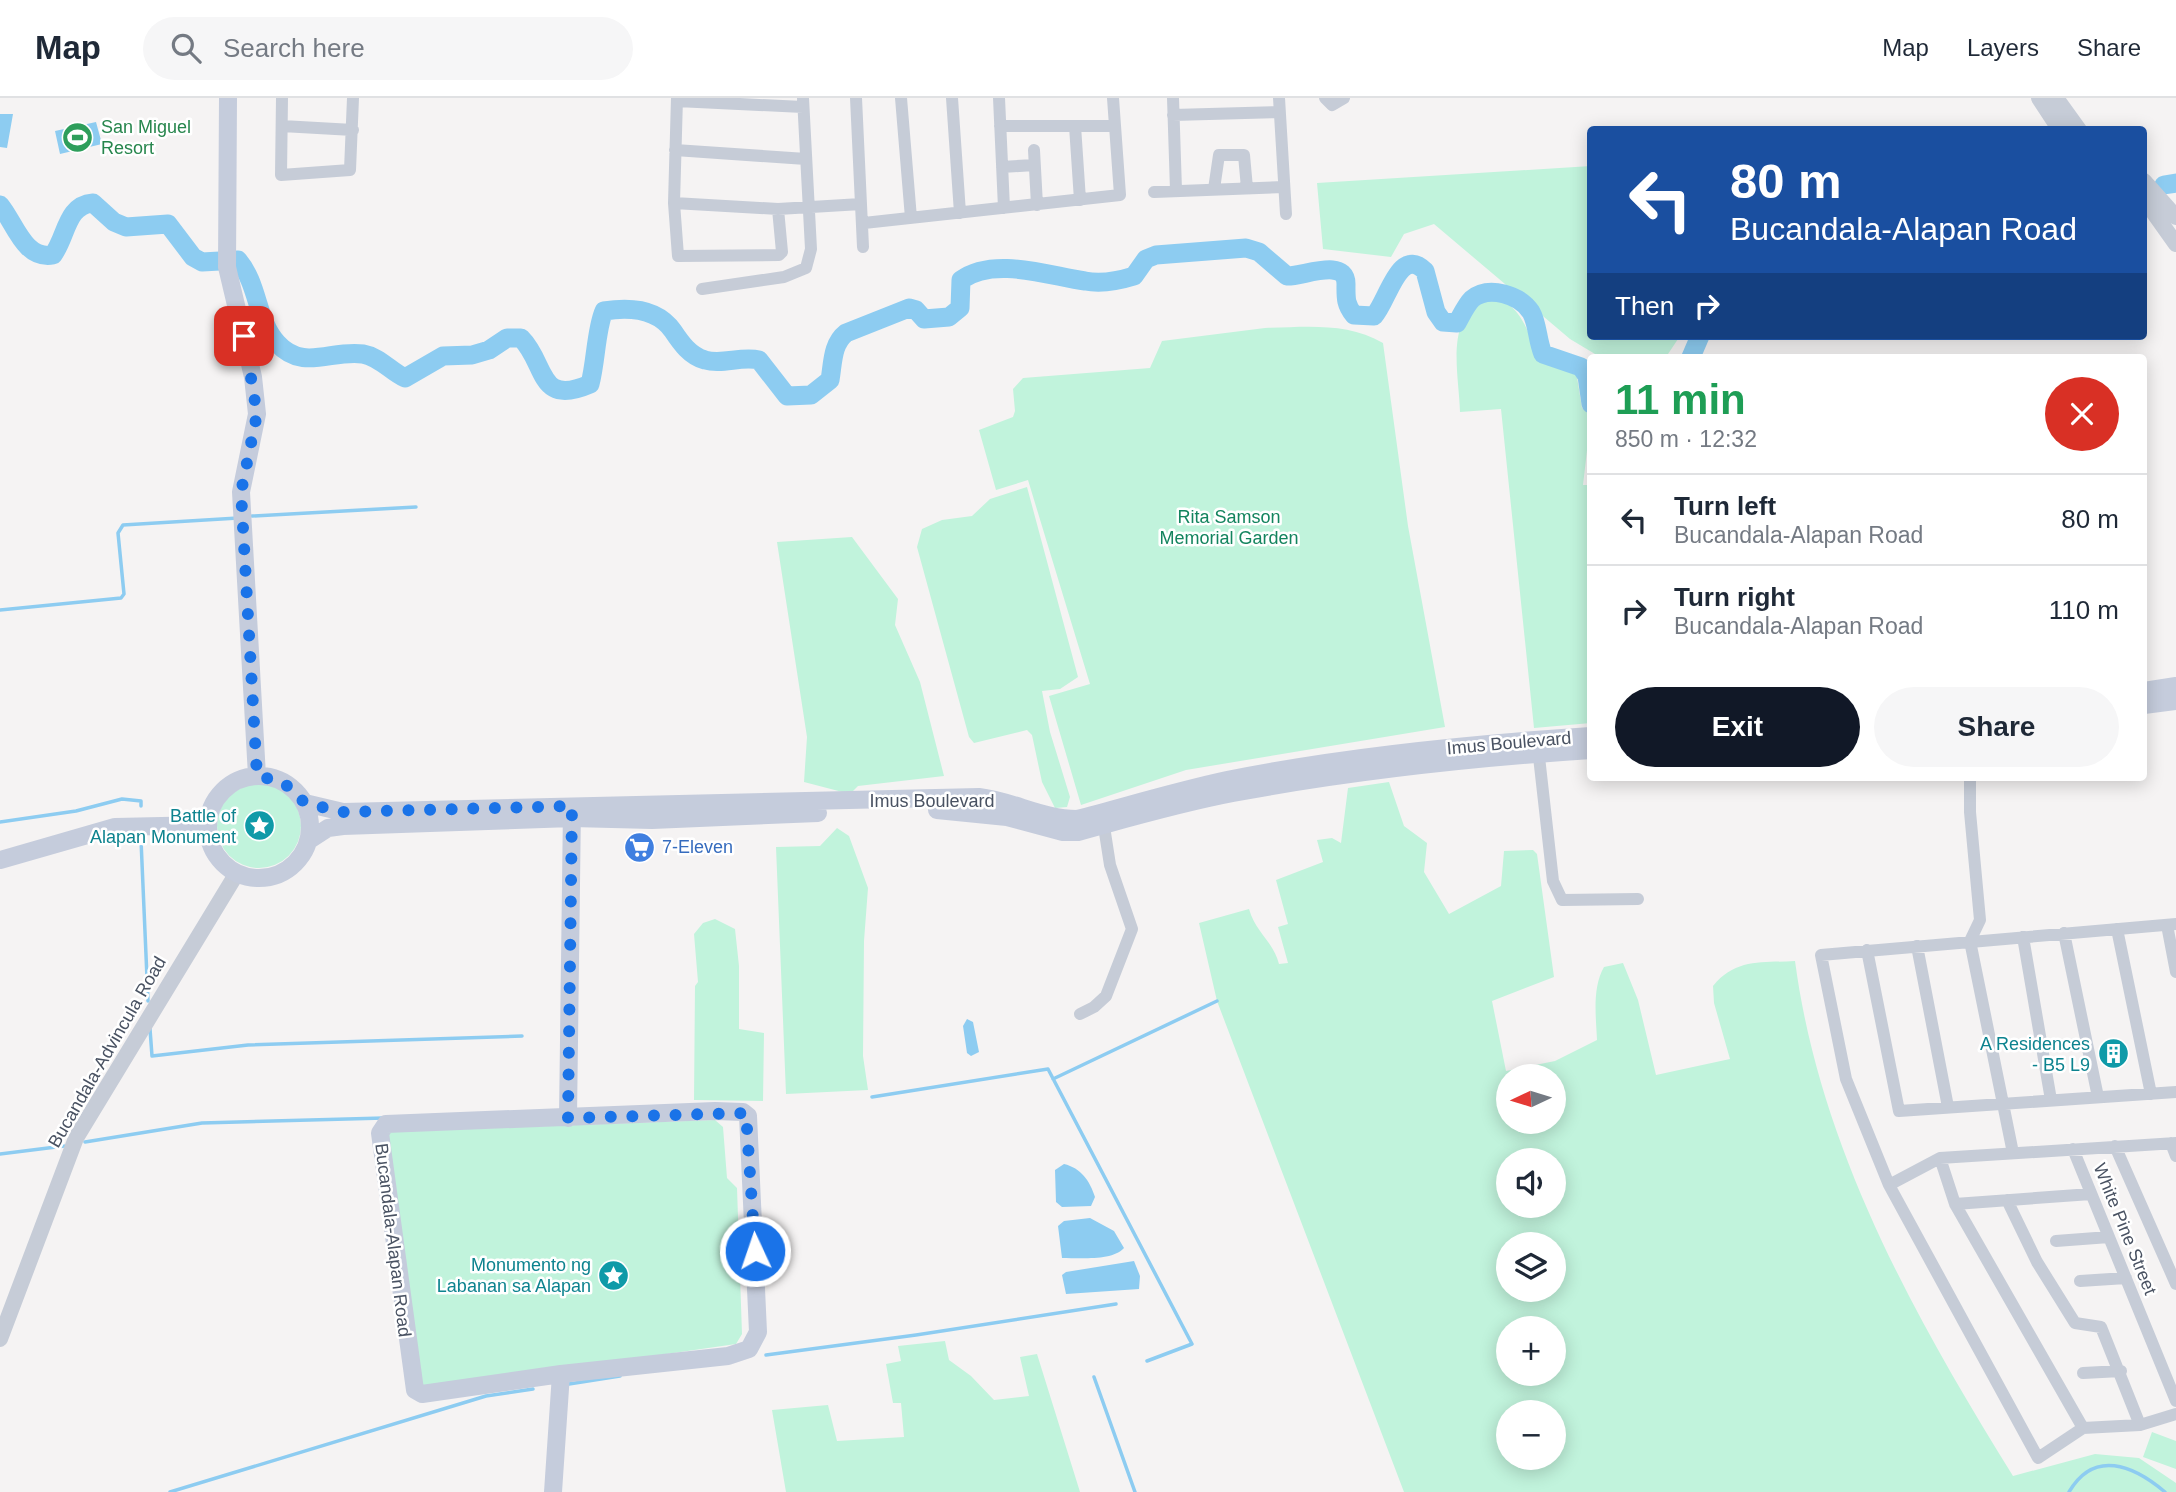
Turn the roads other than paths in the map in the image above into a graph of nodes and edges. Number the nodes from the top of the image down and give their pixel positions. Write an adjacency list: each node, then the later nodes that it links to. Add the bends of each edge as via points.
1 (228, 98): 60 (main road, via 227,260 257,414 241,492)
2 (282, 98): 19 (street)
3 (353, 98): 25 (street)
4 (856, 98): 40 (street)
5 (901, 98): 48 (street)
6 (952, 98): 45 (street)
7 (999, 98): 24 (street)
8 (1113, 98): 21 (street)
9 (1173, 98): 18 (street)
10 (1279, 98): 17 (street)
11 (1325, 98): 12 (street, via 1332,105)
12 (1344, 98)
13 (2039, 98): 22 (street)
14 (2056, 98): 23 (street)
15 (677, 99): 16 (street); 26 (street)
16 (803, 102): 28 (street)
17 (1279, 113): 18 (street); 32 (street)
18 (1173, 115): 35 (street)
19 (282, 126): 25 (street); 25 (street, via 281,175 350,170)
20 (1075, 126): 21 (street); 24 (street); 37 (street)
21 (1114, 126): 37 (street, via 1121,195)
22 (2057, 126)
23 (2077, 126)
24 (1000, 127): 30 (street)
25 (353, 130)
26 (676, 150): 28 (street); 38 (street)
27 (1034, 150): 29 (street)
28 (806, 159): 42 (street)
29 (1034, 165): 30 (street); 41 (street)
30 (1002, 167): 43 (street)
31 (2147, 184): 47 (street)
32 (1284, 187): 33 (street); 46 (street)
33 (1247, 188): 34 (street); 34 (street, via 1244,155 1219,155)
34 (1214, 189): 35 (street)
35 (1177, 190): 36 (street)
36 (1154, 192)
37 (1080, 200): 41 (street)
38 (674, 203): 44 (street); 44 (street, via 680,257 779,255)
39 (2147, 203): 50 (street)
40 (861, 205): 42 (street); 49 (street)
41 (1037, 205): 43 (street)
42 (809, 208): 44 (street); 52 (street, via 811,249 806,268 784,277)
43 (1004, 208): 45 (street)
44 (778, 209)
45 (960, 213): 48 (street)
46 (1286, 214)
47 (2176, 217)
48 (911, 218): 49 (street)
49 (864, 223): 51 (street)
50 (2176, 244)
51 (863, 247)
52 (702, 289)
53 (2176, 686): 54 (main road)
54 (2147, 691)
55 (2176, 701): 56 (main road)
56 (2147, 705)
57 (1587, 737): 58 (main road, Imus Boulevard)
58 (1538, 747): 59 (main road, Imus Boulevard); 64 (main road, Imus Boulevard, via 1229,787); 69 (street, via 1553,881 1562,900)
59 (1587, 750)
60 (257, 776): 62 (main road, via 283,782); 65 (main road, via 238,780 220,794)
61 (1970, 781): 74 (street, via 1980,920)
62 (305, 803): 63 (main road, Imus Boulevard, via 343,812); 66 (main road)
63 (572, 812): 64 (main road, Imus Boulevard, via 652,820 948,809 1007,817 1063,832); 66 (main road, Imus Boulevard, via 343,825 328,828); 85 (main road)
64 (1102, 819): 78 (street, via 1110,864 1132,929 1107,996)
65 (208, 825): 67 (main road, via 116,827); 68 (main road, via 217,856)
66 (308, 841): 68 (main road, via 301,857 276,876 252,878)
67 (0, 860)
68 (237, 873): 101 (street, Bucandala-Advincula Road, via 76,1138)
69 (1638, 899)
70 (2171, 924): 71 (street); 77 (street)
71 (2117, 929): 72 (street); 80 (street)
72 (2064, 933): 73 (street); 81 (street)
73 (2023, 937): 74 (street); 82 (street)
74 (1970, 941): 75 (street); 83 (street)
75 (1917, 946): 76 (street); 84 (street)
76 (1867, 950): 84 (street, via 1899,1111); 92 (street, via 1821,955 1846,1079)
77 (2176, 972)
78 (1080, 1014)
79 (2176, 1092): 80 (street)
80 (2151, 1094): 81 (street)
81 (2098, 1097): 82 (street)
82 (2051, 1100): 83 (street)
83 (2002, 1104): 84 (street); 89 (street)
84 (1948, 1107)
85 (568, 1118): 104 (main road, Bucandala-Alapan Road, via 395,1122 386,1124 380,1133 415,1390 422,1394); 104 (main road, Bucandala-Alapan Road, via 746,1113 758,1332 749,1349 728,1356)
86 (2174, 1143): 87 (street); 90 (street)
87 (2115, 1146): 88 (street); 100 (street)
88 (2073, 1149): 89 (street); 93 (street, White Pine Street)
89 (2013, 1153): 91 (street)
90 (2176, 1156)
91 (1940, 1158): 92 (street); 95 (street)
92 (1889, 1185): 108 (street, via 2038,1458)
93 (2091, 1194): 94 (street); 96 (street, White Pine Street)
94 (2007, 1200): 95 (street); 102 (street, via 2037,1262 2075,1323 2101,1327)
95 (1955, 1204): 108 (street)
96 (2109, 1237): 97 (street); 98 (street, White Pine Street)
97 (2056, 1241)
98 (2126, 1278): 99 (street); 105 (street, White Pine Street)
99 (2080, 1281)
100 (2176, 1284)
101 (0, 1339)
102 (2121, 1371): 103 (street); 107 (street)
103 (2083, 1373)
104 (561, 1374): 109 (main road)
105 (2176, 1401)
106 (2176, 1414): 107 (street)
107 (2140, 1425): 108 (street)
108 (2083, 1428)
109 (553, 1492)

